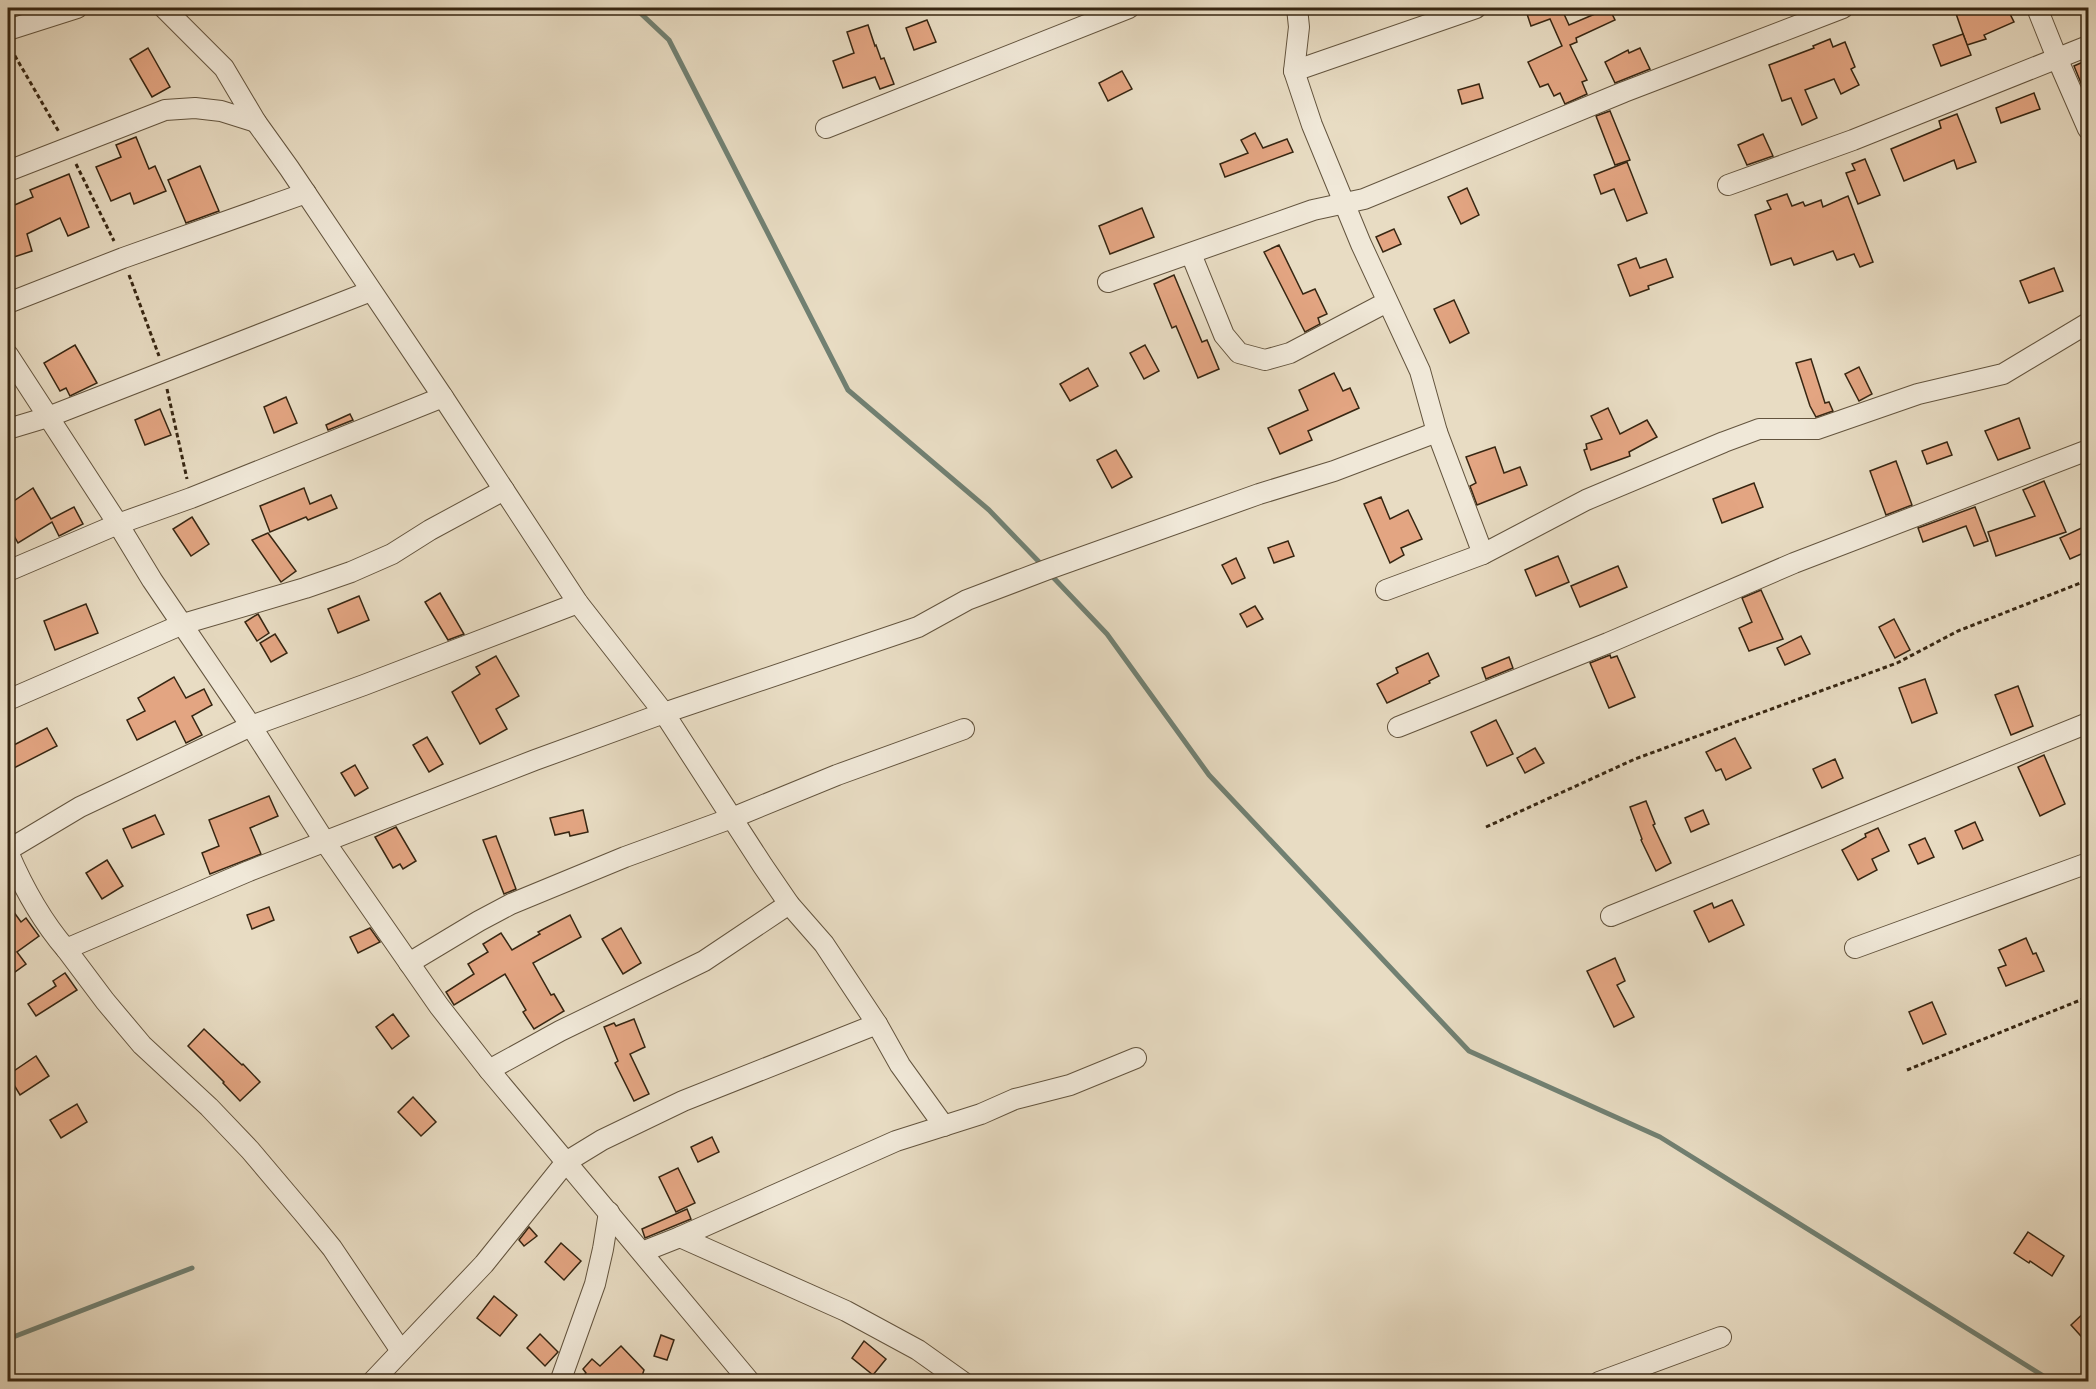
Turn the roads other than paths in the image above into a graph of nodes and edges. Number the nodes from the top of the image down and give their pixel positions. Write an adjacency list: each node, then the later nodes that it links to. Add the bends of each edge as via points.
1 (77, 8): 8 (street)
2 (164, 8): 12 (street, via 224,68)
3 (1129, 8): 13 (street)
4 (1297, 8): 11 (street)
5 (1476, 8): 11 (street)
6 (1843, 8): 19 (street, via 1624,92 1364,199)
7 (2037, 8): 10 (street)
8 (8, 30)
9 (2088, 45): 10 (street)
10 (2056, 58): 14 (street); 17 (street, via 1853,140)
11 (1294, 71): 19 (street)
12 (256, 122): 15 (street); 16 (street, via 221,111 165,110)
13 (826, 128)
14 (2088, 129)
15 (289, 168): 18 (street); 20 (street)
16 (8, 171)
17 (1728, 185)
18 (306, 193): 20 (street); 23 (street)
19 (1344, 203): 21 (street, via 1312,210); 24 (street)
20 (272, 204): 25 (street)
21 (1191, 254): 22 (street); 24 (street, via 1224,335 1239,353 1265,360 1290,354)
22 (1108, 282)
23 (371, 291): 28 (street); 29 (street)
24 (1388, 302): 31 (street, via 1420,371)
25 (8, 303)
26 (2088, 323): 35 (street, via 2004,374 1918,394 1817,429 1760,429 1724,442 1586,500)
27 (8, 355): 29 (street)
28 (443, 397): 33 (street); 34 (street)
29 (48, 417): 30 (street); 34 (street)
30 (8, 429)
31 (1437, 432): 35 (street); 41 (street, via 1046,570 967,600 918,627)
32 (2088, 450): 44 (street, via 1794,563)
33 (504, 490): 38 (street); 39 (street, via 392,554 351,572)
34 (118, 524): 36 (street); 39 (street)
35 (1483, 554): 37 (street)
36 (8, 571)
37 (1386, 590)
38 (578, 603): 41 (street); 43 (street)
39 (183, 624): 40 (street); 43 (street)
40 (8, 700)
41 (664, 713): 46 (street); 47 (street)
42 (2088, 723): 51 (street)
43 (251, 726): 47 (street); 48 (street, via 80,807)
44 (1398, 727)
45 (964, 729): 46 (street)
46 (732, 818): 50 (street); 54 (street, via 511,904)
47 (325, 842): 53 (street); 54 (street)
48 (8, 851): 53 (street, via 31,900)
49 (2088, 862): 52 (street)
50 (789, 904): 55 (street, via 824,944); 57 (street, via 704,961)
51 (1611, 916)
52 (1856, 948)
53 (66, 949): 64 (street, via 142,1046 225,1124 305,1215 332,1248)
54 (409, 963): 57 (street)
55 (877, 1024): 58 (street, via 900,1065); 59 (street, via 683,1101)
56 (1136, 1058): 58 (street, via 1071,1085 1015,1099)
57 (489, 1070): 59 (street)
58 (944, 1126): 61 (street, via 896,1141)
59 (566, 1162): 60 (street); 64 (street, via 484,1264)
60 (609, 1212): 62 (street); 66 (street, via 595,1284)
61 (680, 1238): 62 (street); 68 (street, via 846,1311 918,1350)
62 (642, 1252): 67 (street)
63 (1721, 1337): 69 (street)
64 (401, 1351): 65 (street)
65 (372, 1382)
66 (560, 1382)
67 (750, 1382)
68 (963, 1382)
69 (1599, 1382)

